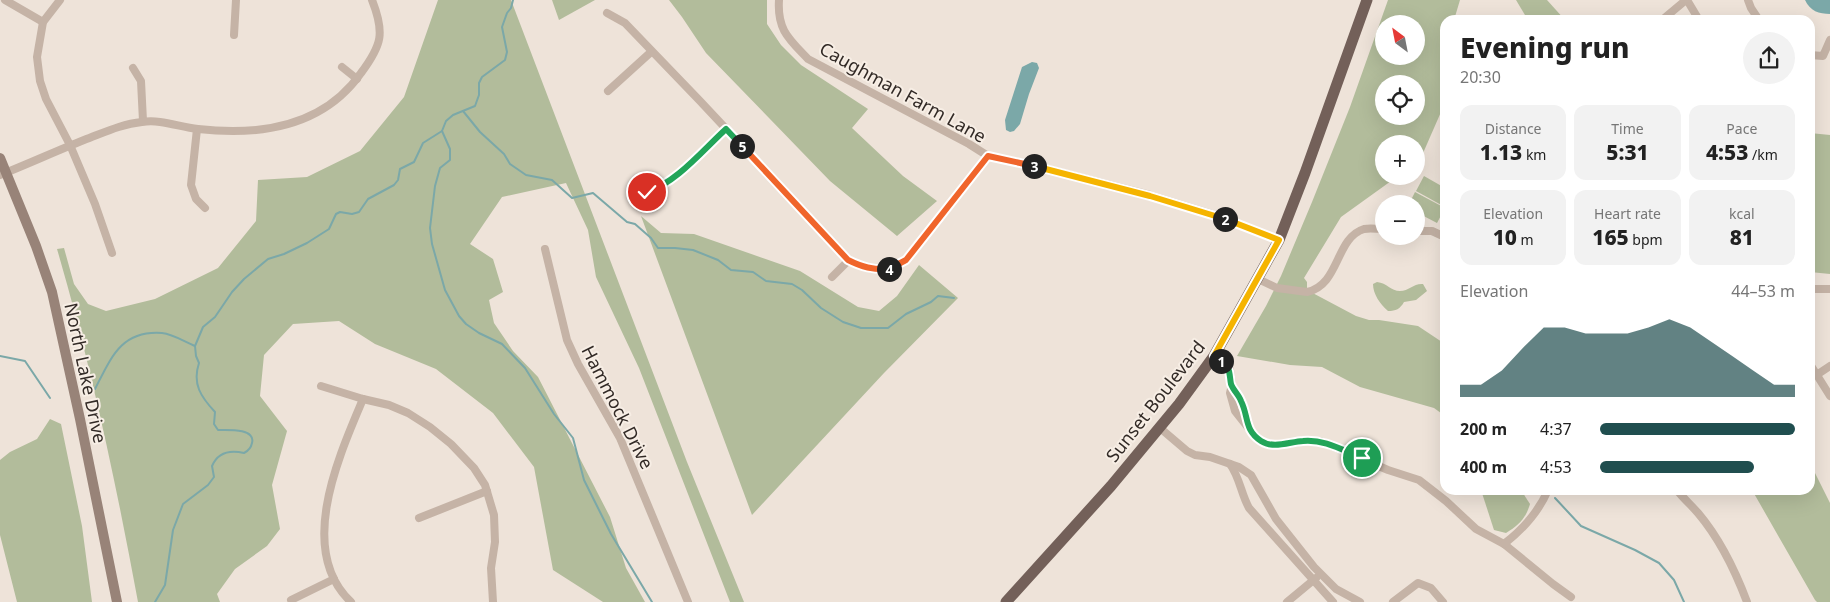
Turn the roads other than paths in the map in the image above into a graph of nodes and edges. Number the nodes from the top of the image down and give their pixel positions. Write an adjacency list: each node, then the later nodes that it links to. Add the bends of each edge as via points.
1 (6, 0): 13 (street)
2 (60, 0): 13 (street)
3 (236, 0): 14 (street)
4 (372, 0): 20 (street, via 381,29 379,40 371,60)
5 (779, 0): 26 (street, Caughman Farm Lane, via 778,17 782,28 808,59)
6 (1367, 0): 34 (main road, Sunset Boulevard)
7 (1687, 0): 10 (street); 11 (street)
8 (1748, 0): 12 (street)
9 (607, 12): 16 (street, via 625,23)
10 (1668, 15)
11 (1696, 15)
12 (1756, 15)
13 (43, 22): 25 (street, via 37,57 40,81)
14 (234, 35)
15 (1830, 40): 17 (street, via 1823,56)
16 (651, 52): 21 (street); 24 (street)
17 (1815, 55)
18 (342, 67): 20 (street)
19 (133, 68): 22 (street, via 141,81)
20 (357, 79): 23 (street, via 325,107 288,125 246,132)
21 (608, 91)
22 (143, 121): 23 (street); 25 (street, via 107,130)
23 (197, 129): 30 (street, via 191,185 196,199)
24 (726, 129): 29 (street, via 674,177); 37 (street)
25 (70, 145): 28 (street); 36 (street, via 96,204)
26 (988, 156): 34 (street, Caughman Farm Lane, via 1209,213); 37 (street, via 906,260 888,269 874,270)
27 (0, 158): 28 (main road, North Lake Drive)
28 (3, 174): 61 (main road, North Lake Drive, via 36,246 52,292)
29 (647, 192)
30 (205, 208)
31 (1375, 228): 39 (street, via 1367,228 1352,237 1326,282 1311,291 1277,288)
32 (1425, 231): 33 (street)
33 (1440, 235)
34 (1279, 240): 39 (main road, Sunset Boulevard)
35 (545, 249): 64 (street, Hammock Drive, via 567,340 624,446)
36 (112, 253)
37 (848, 260): 38 (street)
38 (832, 277)
39 (1258, 279): 42 (main road, Sunset Boulevard)
40 (1815, 289): 41 (street)
41 (1830, 289)
42 (1214, 356): 49 (main road, Sunset Boulevard); 55 (street, via 1226,363 1230,370 1233,406 1254,435 1266,444 1320,441 1419,480 1476,529)
43 (1830, 366): 45 (street)
44 (1815, 370): 45 (street)
45 (1818, 374): 47 (street)
46 (321, 386): 48 (street)
47 (1830, 396)
48 (363, 399): 51 (street, via 390,404 430,427 466,458); 57 (street, via 337,462 328,500 326,554)
49 (1160, 428): 50 (street, via 1187,451); 65 (main road, Sunset Boulevard)
50 (1230, 464): 56 (street, via 1246,470 1290,539); 58 (street, via 1249,508)
51 (488, 492): 54 (street); 63 (street, via 495,528)
52 (1545, 495): 55 (street, via 1524,526)
53 (1682, 495): 71 (street, via 1718,541)
54 (419, 518)
55 (1504, 544): 59 (street)
56 (1321, 574): 58 (street); 68 (street, via 1336,589)
57 (334, 579): 60 (street); 62 (street)
58 (1314, 580): 66 (street); 67 (street)
59 (1571, 597)
60 (291, 600)
61 (117, 602)
62 (351, 602)
63 (492, 602)
64 (688, 602)
65 (1006, 602)
66 (1287, 602)
67 (1333, 602)
68 (1360, 602)
69 (1394, 602): 70 (street, via 1418,583 1431,588)
70 (1443, 602)
71 (1747, 602)

